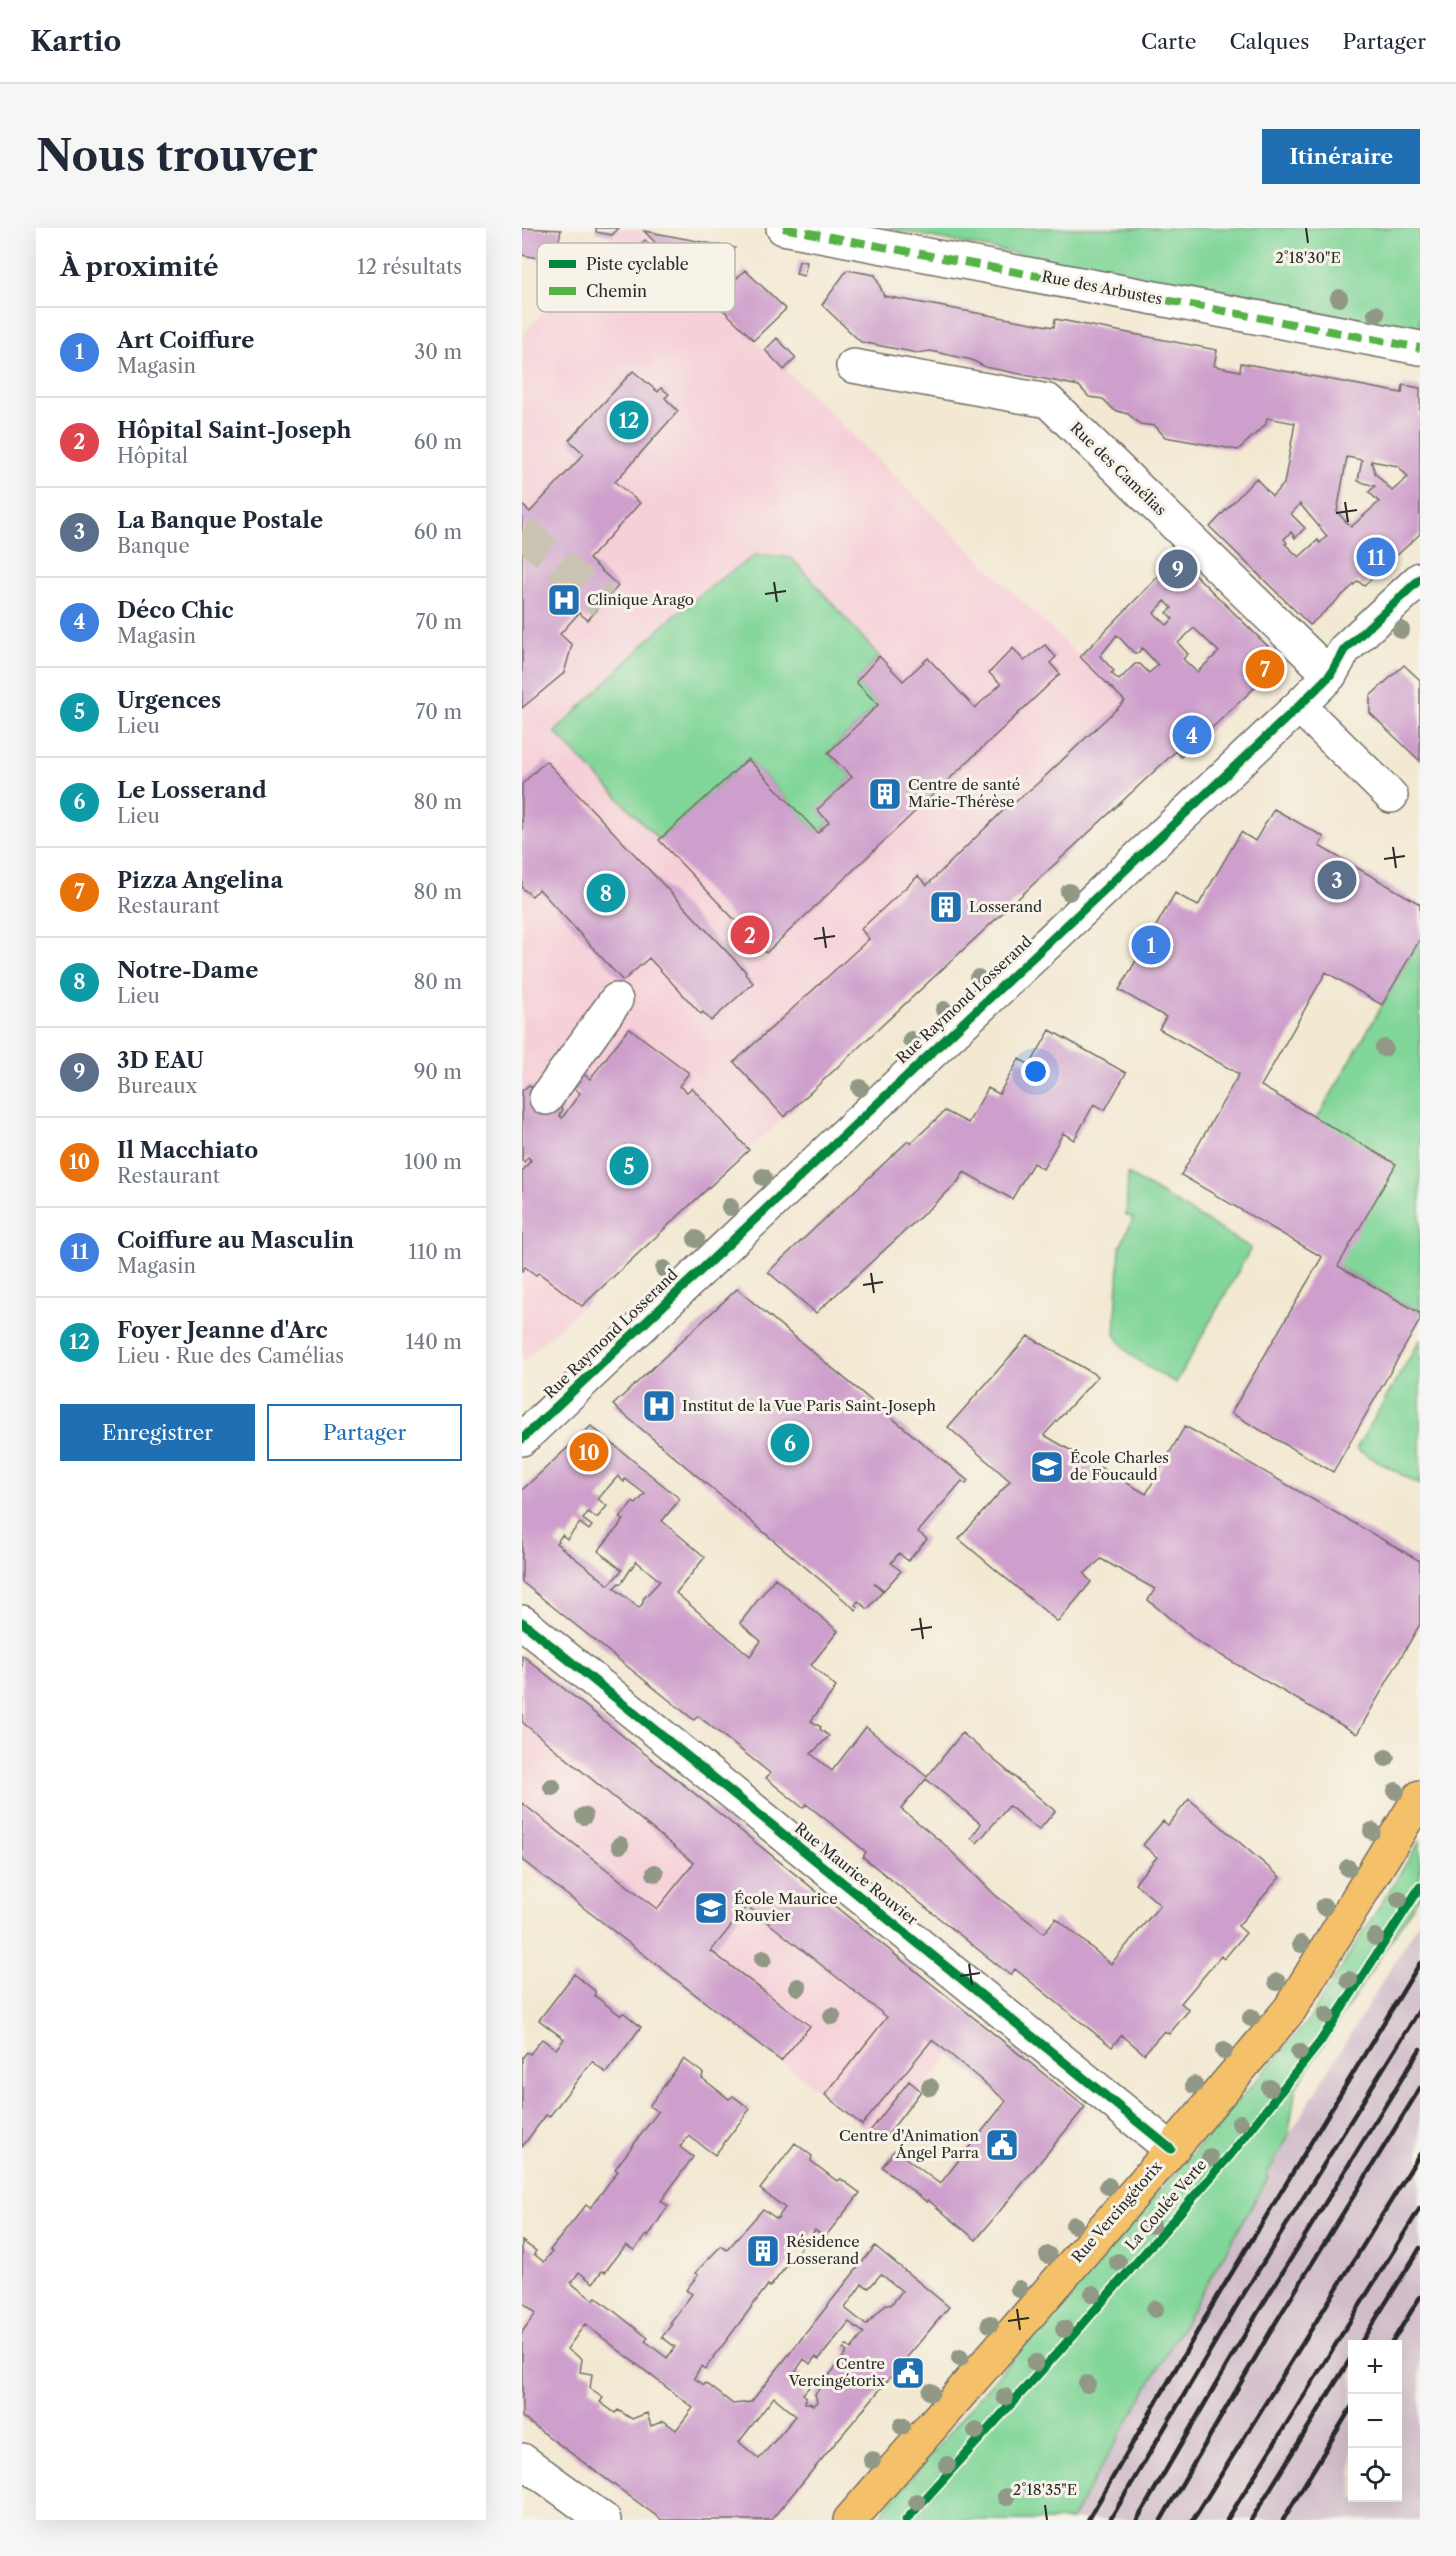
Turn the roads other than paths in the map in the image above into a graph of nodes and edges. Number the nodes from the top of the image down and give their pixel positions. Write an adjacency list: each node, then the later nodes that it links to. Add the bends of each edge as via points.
1 (783, 228): 2 (street, Rue des Arbustes)
2 (1420, 348)
3 (853, 366): 5 (street, Rue des Camélias, via 1048,401)
4 (1420, 579): 5 (street, Rue Raymond Losserand, via 1344,650)
5 (1330, 675): 6 (street, Rue Raymond Losserand)
6 (1299, 706): 7 (street); 10 (street, Rue Raymond Losserand)
7 (1391, 796)
8 (616, 999): 9 (street)
9 (546, 1098)
10 (522, 1439)
11 (522, 1622): 13 (street, Rue Maurice Rouvier)
12 (1420, 1797): 13 (main road, Rue Vercingétorix, via 1290,2009)
13 (1171, 2149): 16 (main road, Rue Vercingétorix)
14 (522, 2460): 15 (street)
15 (604, 2520)
16 (850, 2520)

